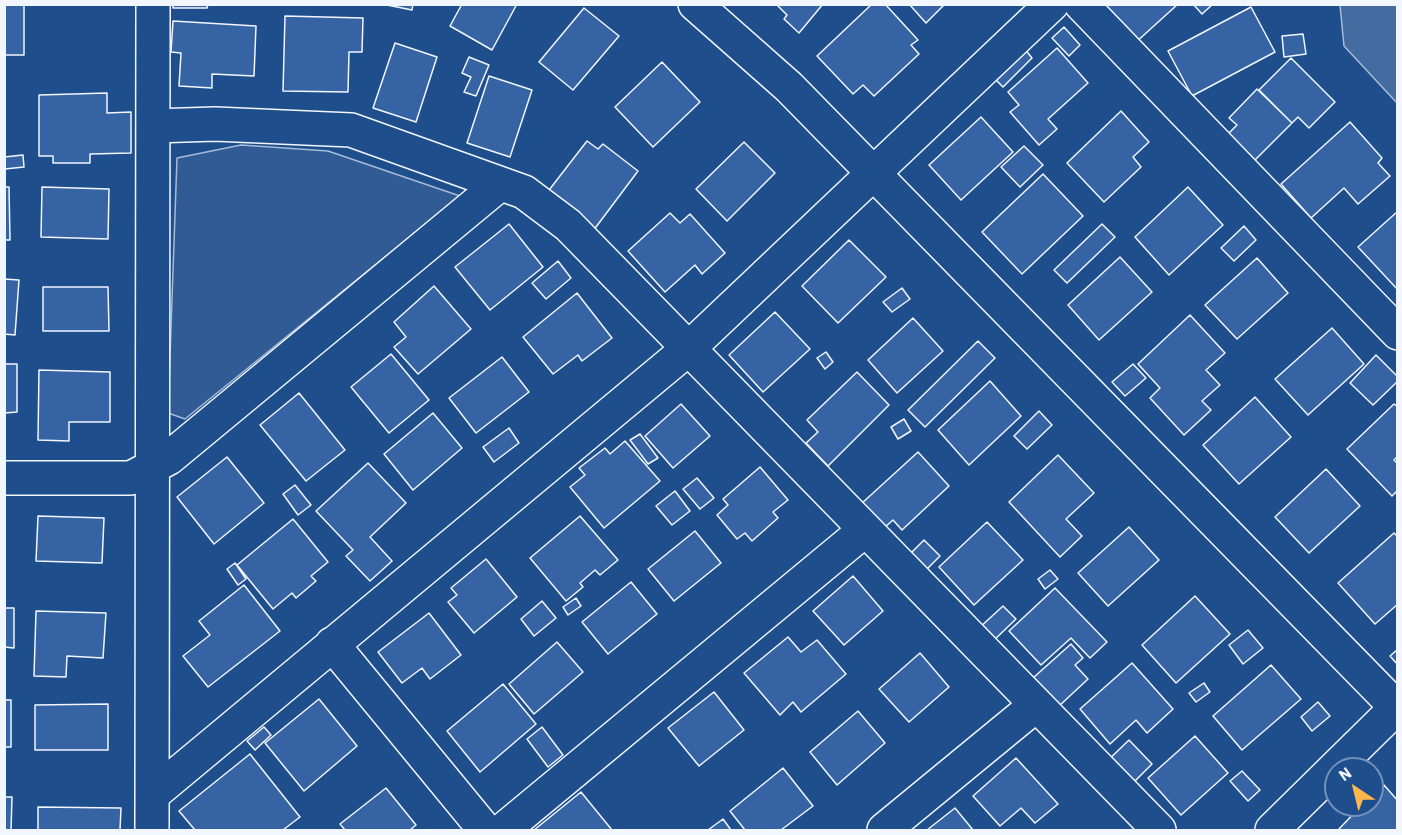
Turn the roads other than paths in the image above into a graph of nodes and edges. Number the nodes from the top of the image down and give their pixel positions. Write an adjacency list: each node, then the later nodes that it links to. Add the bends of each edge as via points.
1 (153, 4): 5 (street)
2 (694, 4): 6 (street, via 789,87)
3 (1052, 4): 6 (street)
4 (1081, 4): 8 (street)
5 (153, 126): 7 (street, via 215,124 351,130); 10 (street)
6 (874, 173): 9 (street); 15 (street)
7 (500, 184): 9 (street, via 524,192 568,225); 10 (street, via 170,458)
8 (1398, 333)
9 (688, 349): 12 (street); 13 (street)
10 (153, 467): 11 (street, via 131,478); 16 (street)
11 (4, 478)
12 (865, 530): 14 (street); 19 (street)
13 (332, 644): 16 (street); 18 (street)
14 (1036, 705): 20 (street); 21 (street)
15 (1397, 707): 22 (street)
16 (152, 795): 17 (street)
17 (152, 831)
18 (485, 831)
19 (503, 831)
20 (884, 831)
21 (1159, 831)
22 (1272, 831)

